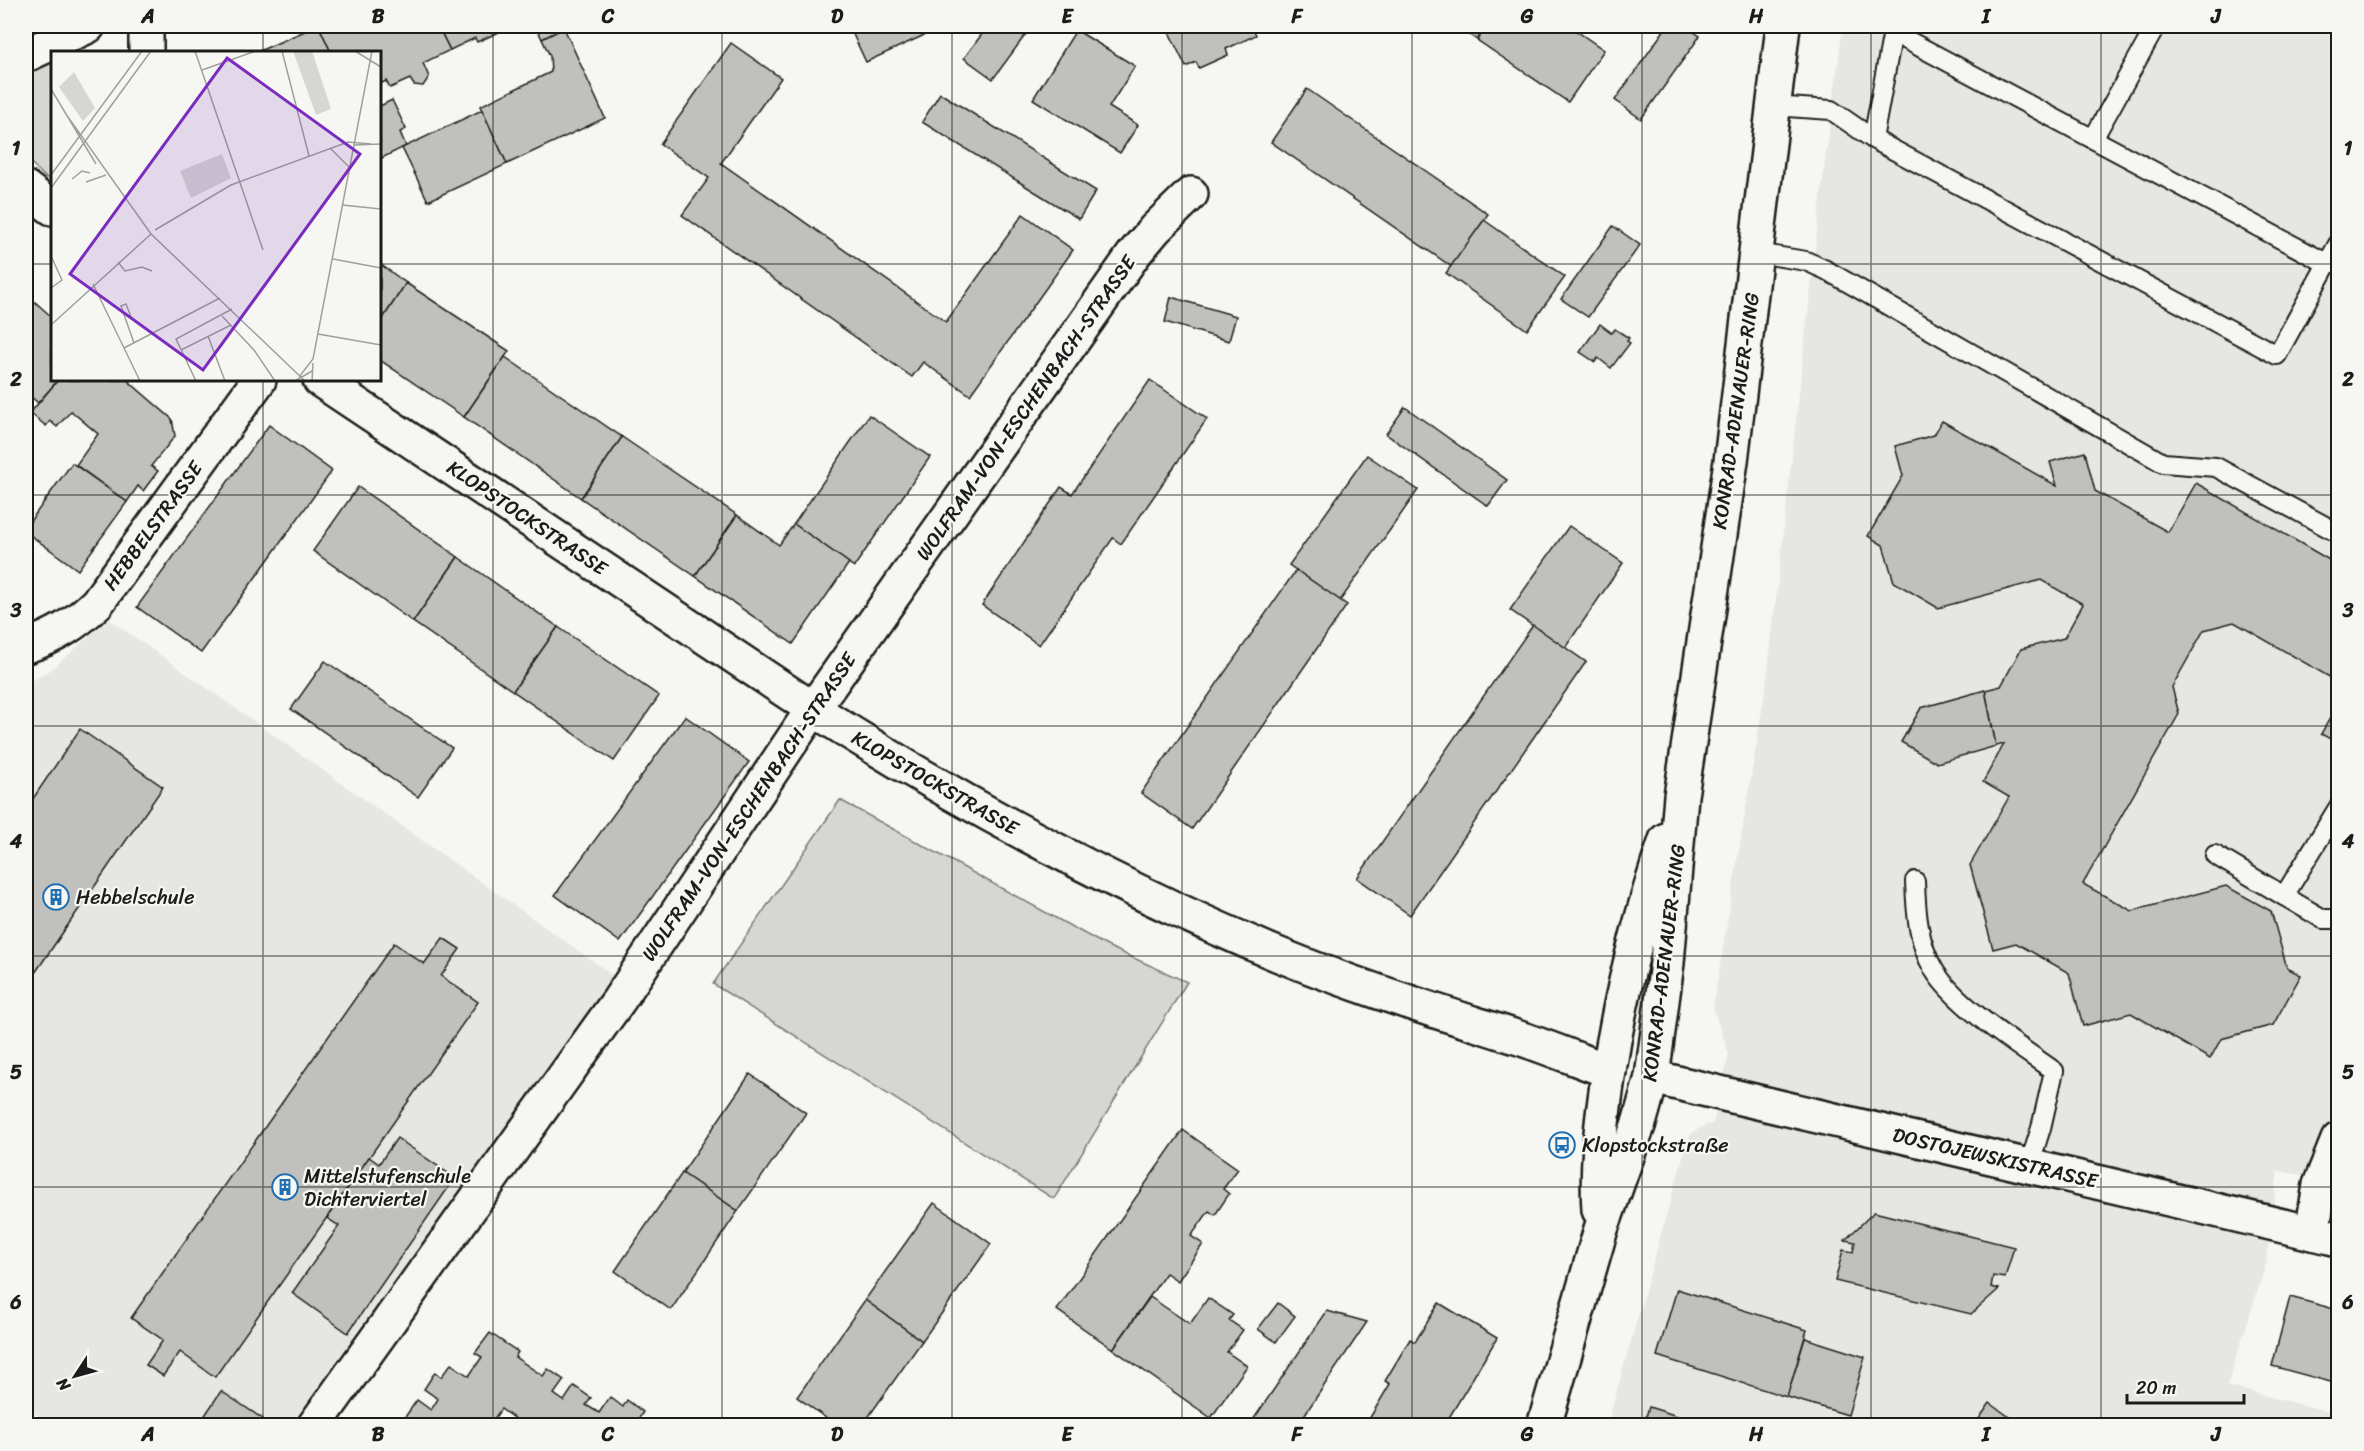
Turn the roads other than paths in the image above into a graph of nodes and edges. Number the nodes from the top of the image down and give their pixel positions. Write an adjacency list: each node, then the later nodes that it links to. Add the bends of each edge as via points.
1 (88, 26): 7 (street)
2 (146, 26): 6 (street)
3 (1783, 26): 8 (street, KONRAD-ADENAUER-RING)
4 (2156, 26): 10 (lane)
5 (1893, 29): 9 (lane); 10 (lane)
6 (146, 51)
7 (26, 55)
8 (1773, 106): 9 (lane, via 1831,110); 15 (street, KONRAD-ADENAUER-RING)
9 (1873, 139): 16 (lane, via 2277,355)
10 (2093, 139): 16 (lane)
11 (26, 188): 13 (street)
12 (1191, 194): 21 (street, WOLFRAM-VON-ESCHENBACH-STRASSE, via 1134,254)
13 (51, 207)
14 (2338, 244): 16 (lane)
15 (1757, 253): 19 (lane, via 1806,261 1826,270 2163,464 2216,467); 22 (street, KONRAD-ADENAUER-RING, via 1731,461)
16 (2328, 264)
17 (258, 381): 20 (street, HEBBELSTRASSE, via 97,603 70,627)
18 (321, 381): 21 (street, KLOPSTOCKSTRASSE)
19 (2338, 533)
20 (26, 646)
21 (813, 709): 28 (street, KLOPSTOCKSTRASSE, via 979,810 1153,900 1333,975); 34 (street, WOLFRAM-VON-ESCHENBACH-STRASSE, via 619,1000)
22 (1681, 796): 28 (street, KONRAD-ADENAUER-RING, via 1634,948); 29 (street, KONRAD-ADENAUER-RING, via 1668,952)
23 (2338, 808): 26 (lane)
24 (2215, 855): 26 (lane)
25 (1915, 881): 31 (lane, via 1919,926 1935,972 1959,999 2054,1071)
26 (2284, 896): 27 (lane, via 2323,919)
27 (2338, 919)
28 (1609, 1071): 32 (street, KONRAD-ADENAUER-RING, via 1598,1193)
29 (1652, 1077): 31 (street, DOSTOJEWSKISTRASSE); 32 (street, KONRAD-ADENAUER-RING)
30 (2338, 1140): 33 (street, via 2320,1185)
31 (2029, 1166): 33 (street, DOSTOJEWSKISTRASSE)
32 (1601, 1229): 35 (street, KONRAD-ADENAUER-RING)
33 (2325, 1236)
34 (314, 1425)
35 (1545, 1425)

